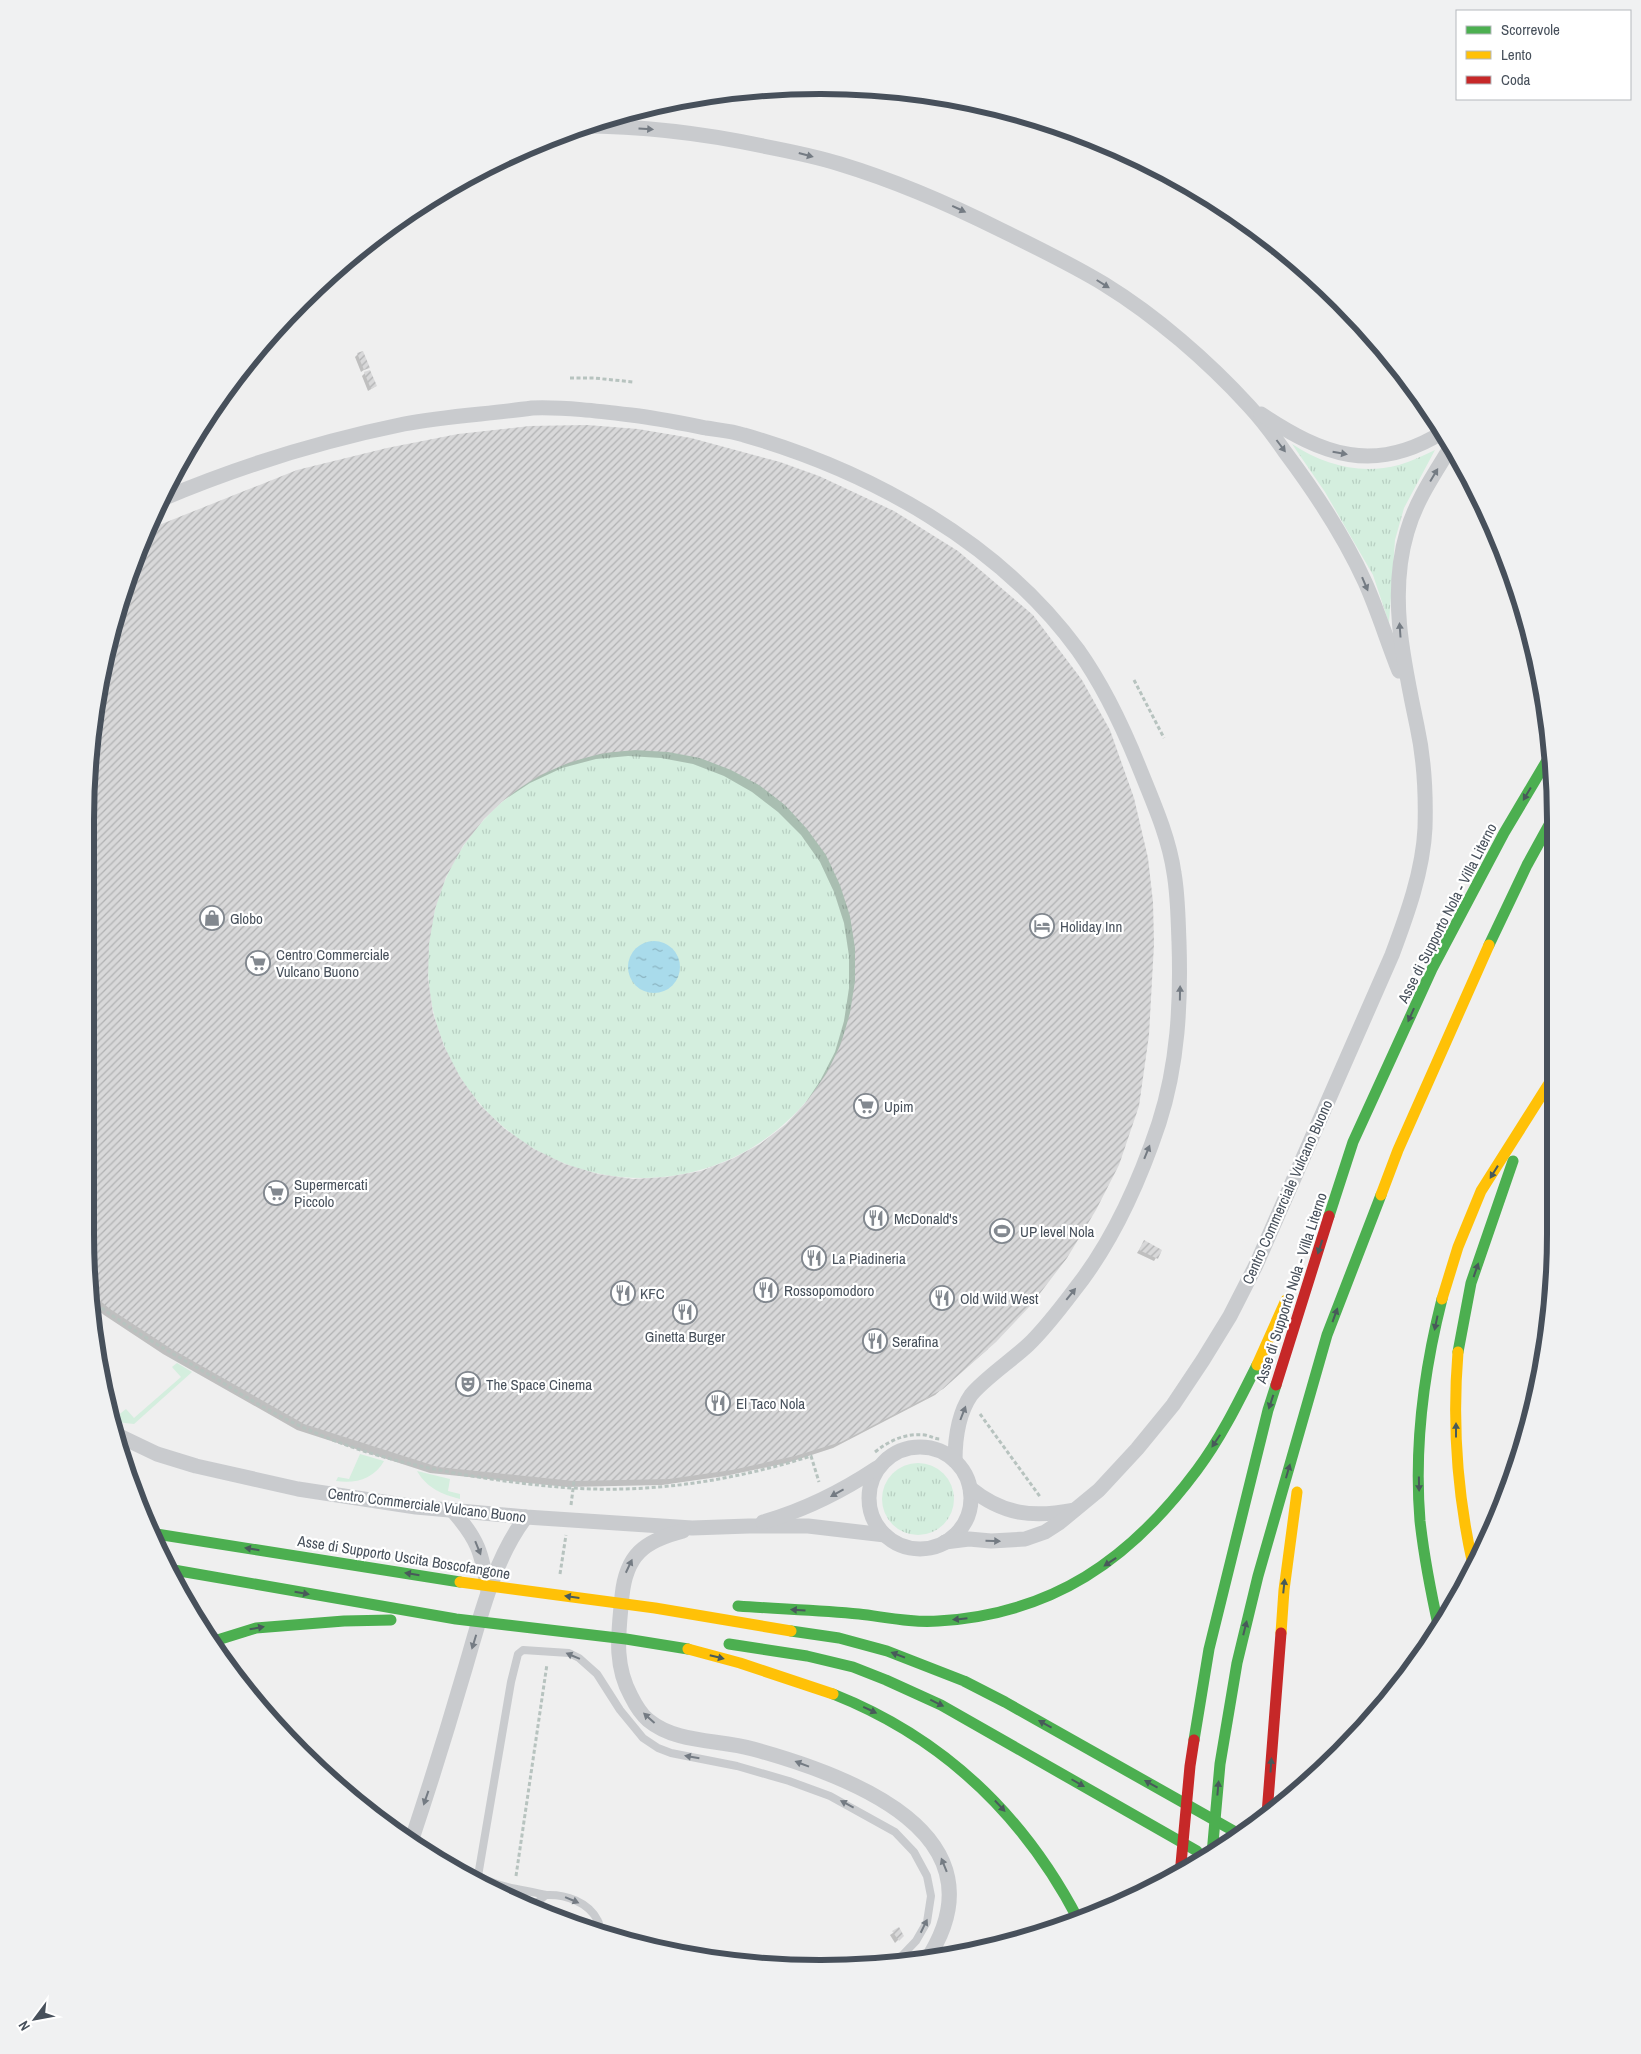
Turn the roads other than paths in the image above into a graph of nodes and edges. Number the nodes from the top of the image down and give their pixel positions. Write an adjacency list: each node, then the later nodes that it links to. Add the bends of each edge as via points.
1 (604, 127): 2 (street, one-way to 2, via 657,129 725,138 834,162 912,189 1040,248 1106,286 1197,355)
2 (1251, 407): 3 (street, one-way to 3, via 1308,443 1340,453 1377,456 1400,452); 6 (street, one-way to 6, via 1298,470 1349,550 1365,582)
3 (1437, 436)
4 (1447, 453): 6 (street, one-way to 4, via 1399,631 1401,562 1407,532 1420,499)
5 (170, 497): 18 (street, one-way to 5, via 957,1429 972,1394 1031,1342 1084,1278 1106,1243 1125,1207 1158,1124 1170,1083 1180,999 1174,872 1164,832 1122,724 1078,650 984,554 948,527 893,494 814,458 742,434 678,421 599,411 532,408 405,424 278,456)
6 (1409, 696): 21 (street, Centro Commerciale Vulcano Buono, via 1423,763 1425,828 1414,889 1392,955 1278,1216 1230,1316 1173,1404 1137,1449)
7 (1545, 764): 11 (highway, Asse di Supporto Nola - Villa Literno, one-way to 11, via 1504,833 1432,969)
8 (1547, 827): 14 (highway, one-way to 8, via 1398,1150 1472,981)
9 (1547, 1088): 10 (highway)
10 (1529, 1116): 29 (highway, one-way to 10, via 1460,1500 1456,1449 1460,1342 1471,1284); 36 (highway, one-way to 36, via 1480,1194 1453,1263 1437,1320 1426,1378 1418,1442 1419,1493 1423,1554)
11 (1353, 1142): 12 (highway); 44 (highway, Asse di Supporto Nola - Villa Literno, one-way to 44, via 1268,1410 1209,1649 1190,1766)
12 (1304, 1256)
13 (1289, 1292): 33 (highway, one-way to 33, via 1263,1356 1231,1419 1187,1484 1116,1558 1072,1587 1030,1605 987,1616 938,1621)
14 (1327, 1335): 16 (highway); 42 (highway, one-way to 14, via 1220,1764 1237,1662 1258,1576)
15 (124, 1438): 22 (street, Centro Commerciale Vulcano Buono, via 157,1454 234,1475 298,1489)
16 (1304, 1458)
17 (875, 1461): 18 (street, Centro Commerciale Vulcano Buono, via 907,1448 924,1447); 24 (street, Centro Commerciale Vulcano Buono, one-way to 24, via 821,1502); 27 (street, Centro Commerciale Vulcano Buono, via 870,1509)
18 (955, 1461): 20 (street)
19 (1300, 1476): 39 (highway, one-way to 19, via 1284,1590)
20 (970, 1488): 21 (street, via 1001,1508 1024,1514 1053,1514); 28 (street, Centro Commerciale Vulcano Buono, via 966,1519 958,1532)
21 (1078, 1509): 28 (street, Centro Commerciale Vulcano Buono, one-way to 21, via 1025,1539 1045,1532)
22 (452, 1510): 23 (street, Centro Commerciale Vulcano Buono); 31 (street, one-way to 31, via 476,1541)
23 (526, 1517): 25 (street, Centro Commerciale Vulcano Buono); 31 (street, via 514,1533)
24 (750, 1526): 25 (street, Centro Commerciale Vulcano Buono); 27 (street, Centro Commerciale Vulcano Buono, via 808,1526)
25 (692, 1528): 51 (street, one-way to 25, via 945,1924 950,1900 948,1874 938,1850 903,1812 843,1780 787,1759 665,1730 648,1720 634,1703 618,1661 623,1581 628,1566 644,1547)
26 (159, 1534): 34 (highway, Asse di Supporto Uscita Boscofangone, one-way to 26, via 460,1582)
27 (884, 1535): 28 (street, Centro Commerciale Vulcano Buono, via 914,1549 930,1548)
28 (945, 1542)
29 (1471, 1556)
30 (178, 1572): 35 (highway, one-way to 35)
31 (489, 1593): 41 (street, one-way to 41)
32 (710, 1605): 34 (highway)
33 (728, 1606)
34 (655, 1608): 40 (highway, one-way to 34, via 1006,1702 964,1681 887,1651 838,1638)
35 (458, 1619): 37 (highway, one-way to 35, via 256,1628 344,1621); 38 (highway)
36 (1436, 1619)
37 (218, 1640)
38 (652, 1642): 43 (highway, one-way to 43, via 710,1642 800,1655 852,1667 941,1705); 49 (highway, one-way to 49, via 714,1656 797,1681 873,1711 910,1732 946,1757 1021,1828)
39 (1268, 1806)
40 (1234, 1831)
41 (413, 1835)
42 (1213, 1845)
43 (1200, 1853)
44 (1181, 1865)
45 (478, 1874): 52 (lane, one-way to 45, via 927,1922 931,1896 926,1876 914,1852 895,1832 830,1796 788,1781 658,1748 643,1738 597,1674 579,1658 569,1654 523,1650 518,1654)
46 (499, 1885): 47 (lane)
47 (546, 1895): 48 (lane); 50 (lane, one-way to 50, via 570,1897 585,1906)
48 (537, 1903)
49 (1075, 1914)
50 (599, 1925)
51 (932, 1951)
52 (902, 1955)

